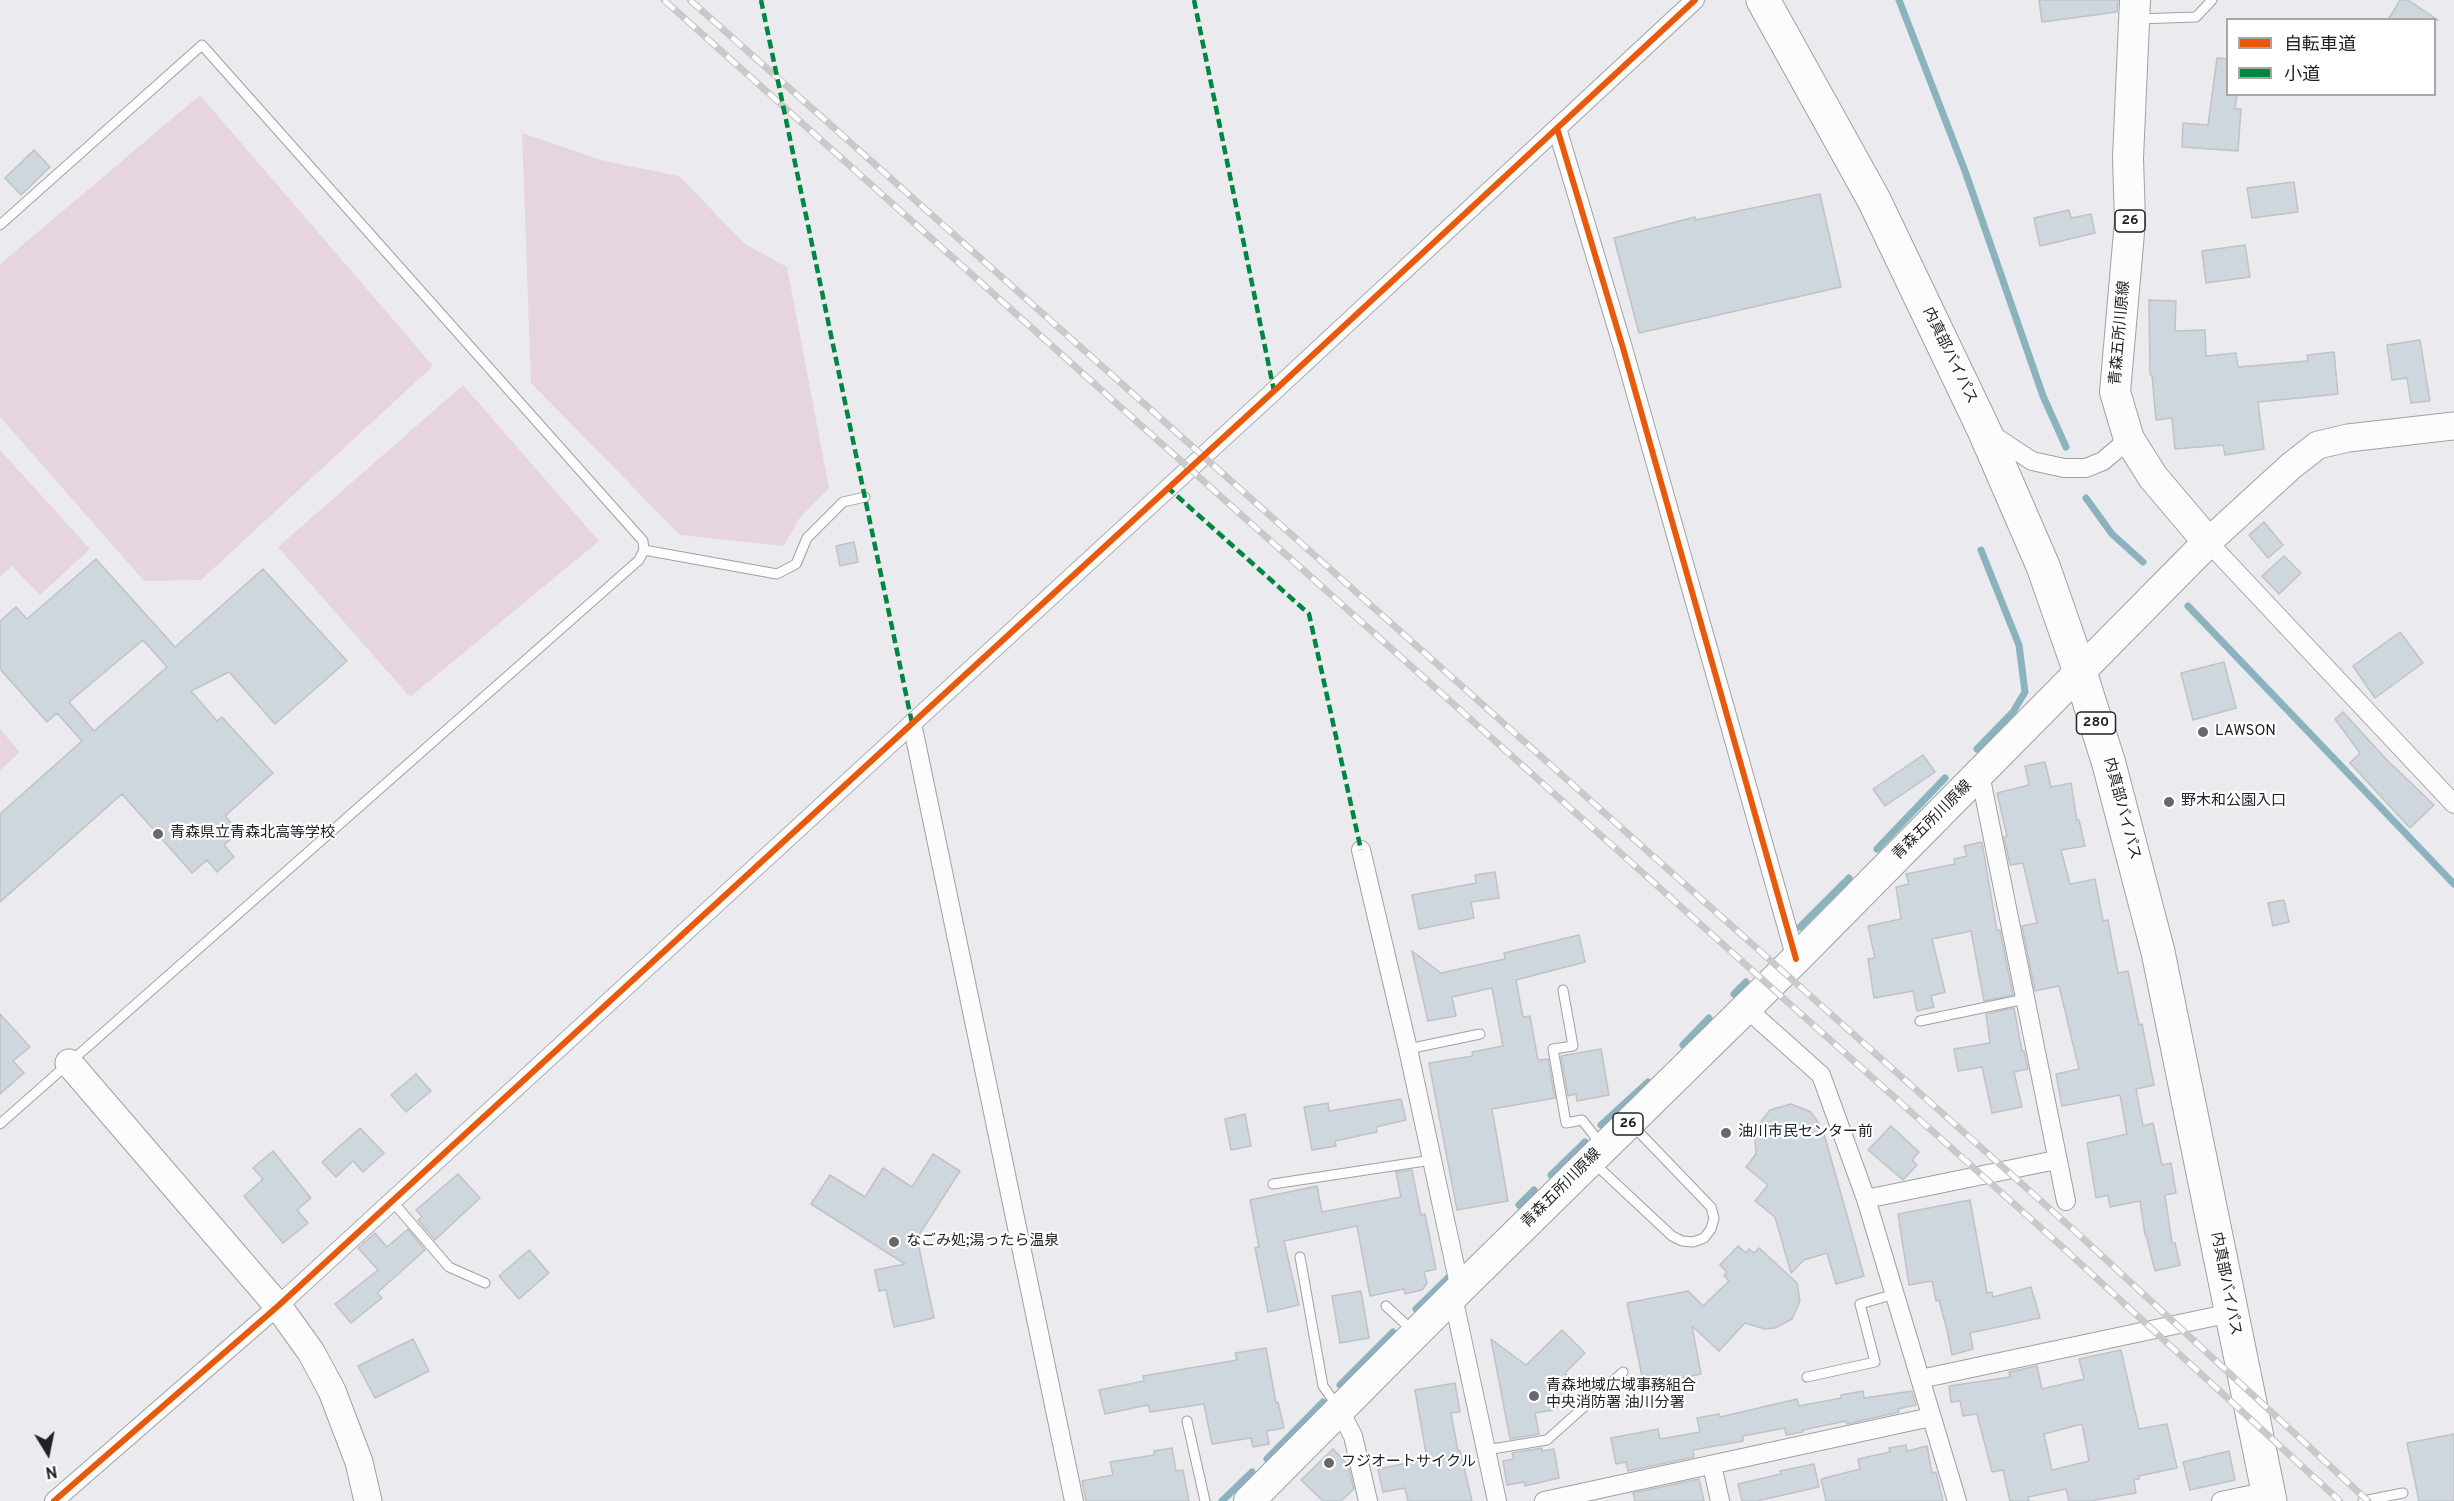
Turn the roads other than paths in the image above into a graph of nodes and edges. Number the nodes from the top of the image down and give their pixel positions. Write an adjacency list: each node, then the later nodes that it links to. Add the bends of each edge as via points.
1 (1695, 0): 5 (street)
2 (1763, 0): 8 (highway, 内真部バイパス / 280, via 1874,200)
3 (2212, 0): 4 (lane, via 2196,17)
4 (2135, 9): 9 (main road, 青森五所川原線 / 26, via 2128,158 2130,222 2115,392)
5 (1557, 128): 14 (street); 18 (street)
6 (0, 225): 12 (lane, via 202,45 643,541)
7 (2454, 426): 11 (street, via 2318,445)
8 (1984, 430): 9 (street, via 2032,461 2064,468 2086,468 2103,461); 13 (highway, 内真部バイパス / 280, via 2043,566)
9 (2129, 440): 11 (main road, 青森五所川原線 / 26, via 2153,477)
10 (865, 497): 12 (lane, via 843,502 807,538 796,564 777,574)
11 (2208, 542): 13 (main road, 青森五所川原線 / 26); 16 (street)
12 (644, 550): 25 (lane, via 639,560)
13 (2080, 672): 15 (main road, 青森五所川原線 / 26); 41 (highway, 内真部バイパス / 280, via 2109,764 2158,952)
14 (912, 723): 33 (street); 55 (street)
15 (1980, 774): 18 (main road, 青森五所川原線 / 26); 20 (street)
16 (2454, 804)
17 (1361, 850): 24 (street)
18 (1796, 958): 21 (main road, 青森五所川原線 / 26)
19 (1563, 990): 28 (lane, via 1573,1046 1553,1049 1566,1123 1582,1120)
20 (2025, 999): 22 (lane); 30 (street)
21 (1746, 1008): 26 (main road, 青森五所川原線 / 26); 32 (street, via 1821,1075)
22 (1920, 1021)
23 (1480, 1034): 24 (lane)
24 (1408, 1048): 29 (street)
25 (69, 1064): 27 (lane); 39 (street)
26 (1630, 1122): 28 (main road, 青森五所川原線 / 26); 28 (lane, via 1712,1207 1714,1218 1704,1238 1693,1242 1672,1236)
27 (0, 1124)
28 (1598, 1154): 37 (main road, 青森五所川原線 / 26)
29 (1432, 1160): 31 (lane); 37 (street)
30 (2056, 1160): 32 (street); 34 (street)
31 (1274, 1184)
32 (1866, 1199): 38 (street)
33 (392, 1201): 36 (lane, via 449,1267); 39 (street)
34 (2066, 1201)
35 (1300, 1257): 46 (lane, via 1323,1386)
36 (485, 1282)
37 (1456, 1293): 42 (main road, 青森五所川原線 / 26); 49 (street)
38 (1895, 1294): 44 (lane, via 1860,1305 1875,1362); 45 (street)
39 (278, 1306): 53 (street); 54 (street, via 311,1352 332,1391 359,1462)
40 (1386, 1306): 42 (lane)
41 (2231, 1313): 45 (street); 52 (highway, 内真部バイパス / 280)
42 (1415, 1334): 46 (main road, 青森五所川原線 / 26)
43 (1623, 1372): 49 (lane, via 1547,1440)
44 (1807, 1377)
45 (1920, 1379): 47 (street)
46 (1339, 1409): 57 (main road, 青森五所川原線 / 26); 58 (street, via 1353,1436)
47 (1931, 1417): 50 (street); 62 (street)
48 (1187, 1421): 56 (lane)
49 (1486, 1450): 59 (street)
50 (1712, 1465): 60 (street); 61 (street)
51 (2403, 1493): 64 (lane)
52 (2269, 1496): 63 (street)
53 (54, 1501)
54 (368, 1501)
55 (1074, 1501)
56 (1205, 1501)
57 (1249, 1501)
58 (1368, 1501)
59 (1497, 1501)
60 (1544, 1501)
61 (1720, 1501)
62 (1957, 1501)
63 (2221, 1501)
64 (2363, 1501)

